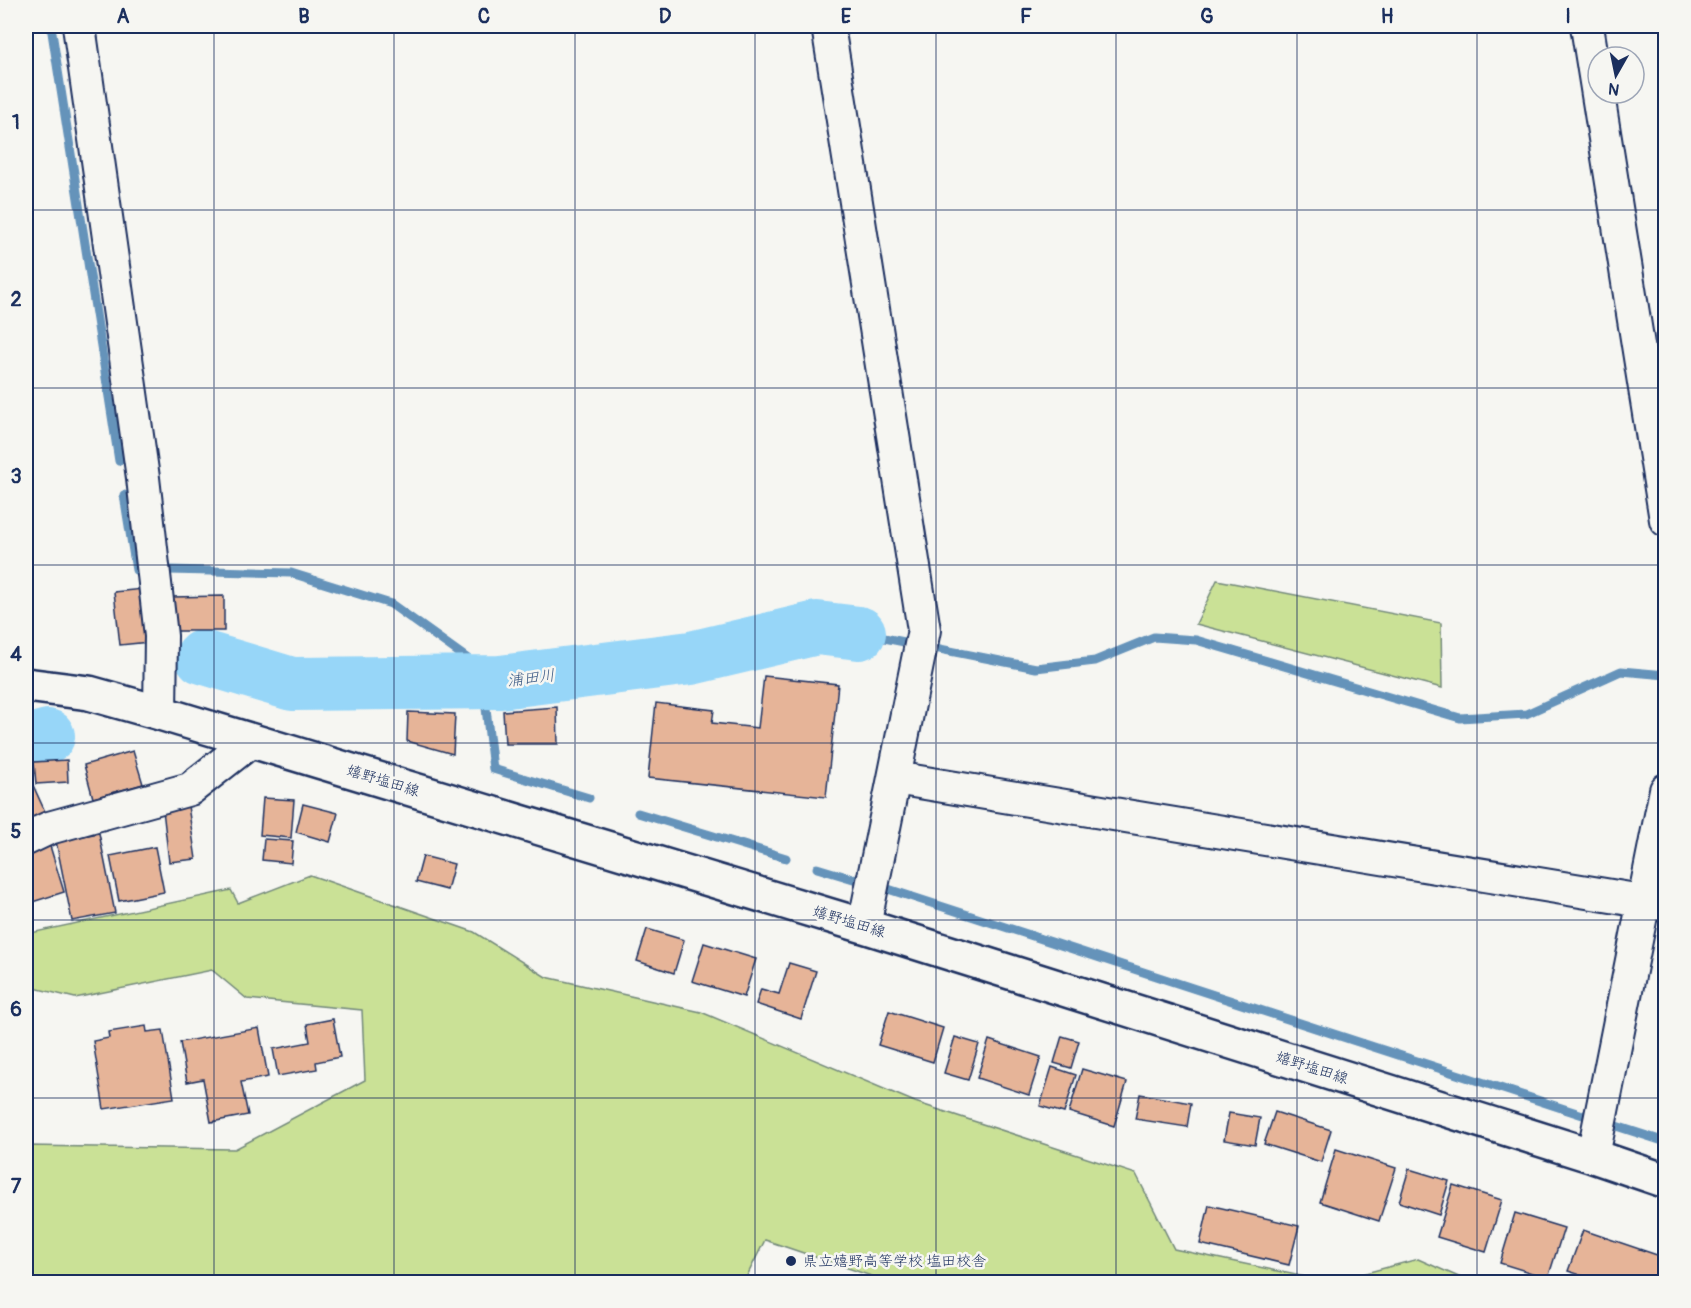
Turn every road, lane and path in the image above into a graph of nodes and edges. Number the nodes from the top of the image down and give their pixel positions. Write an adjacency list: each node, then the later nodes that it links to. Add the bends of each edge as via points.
1 (79, 26): 6 (street, via 144,489 161,636)
2 (828, 26): 8 (street, via 921,644)
3 (1587, 26): 4 (street)
4 (1665, 520)
5 (26, 685): 6 (main road, 嬉野塩田線, via 89,693)
6 (160, 713): 7 (main road, 嬉野塩田線)
7 (251, 741): 10 (street, via 190,789 49,828); 12 (main road, 嬉野塩田線)
8 (895, 778): 11 (street); 12 (street)
9 (1665, 790): 11 (street)
10 (26, 839)
11 (1654, 903): 13 (street)
12 (864, 926): 13 (main road, 嬉野塩田線)
13 (1593, 1156): 14 (main road, 嬉野塩田線)
14 (1665, 1181)

